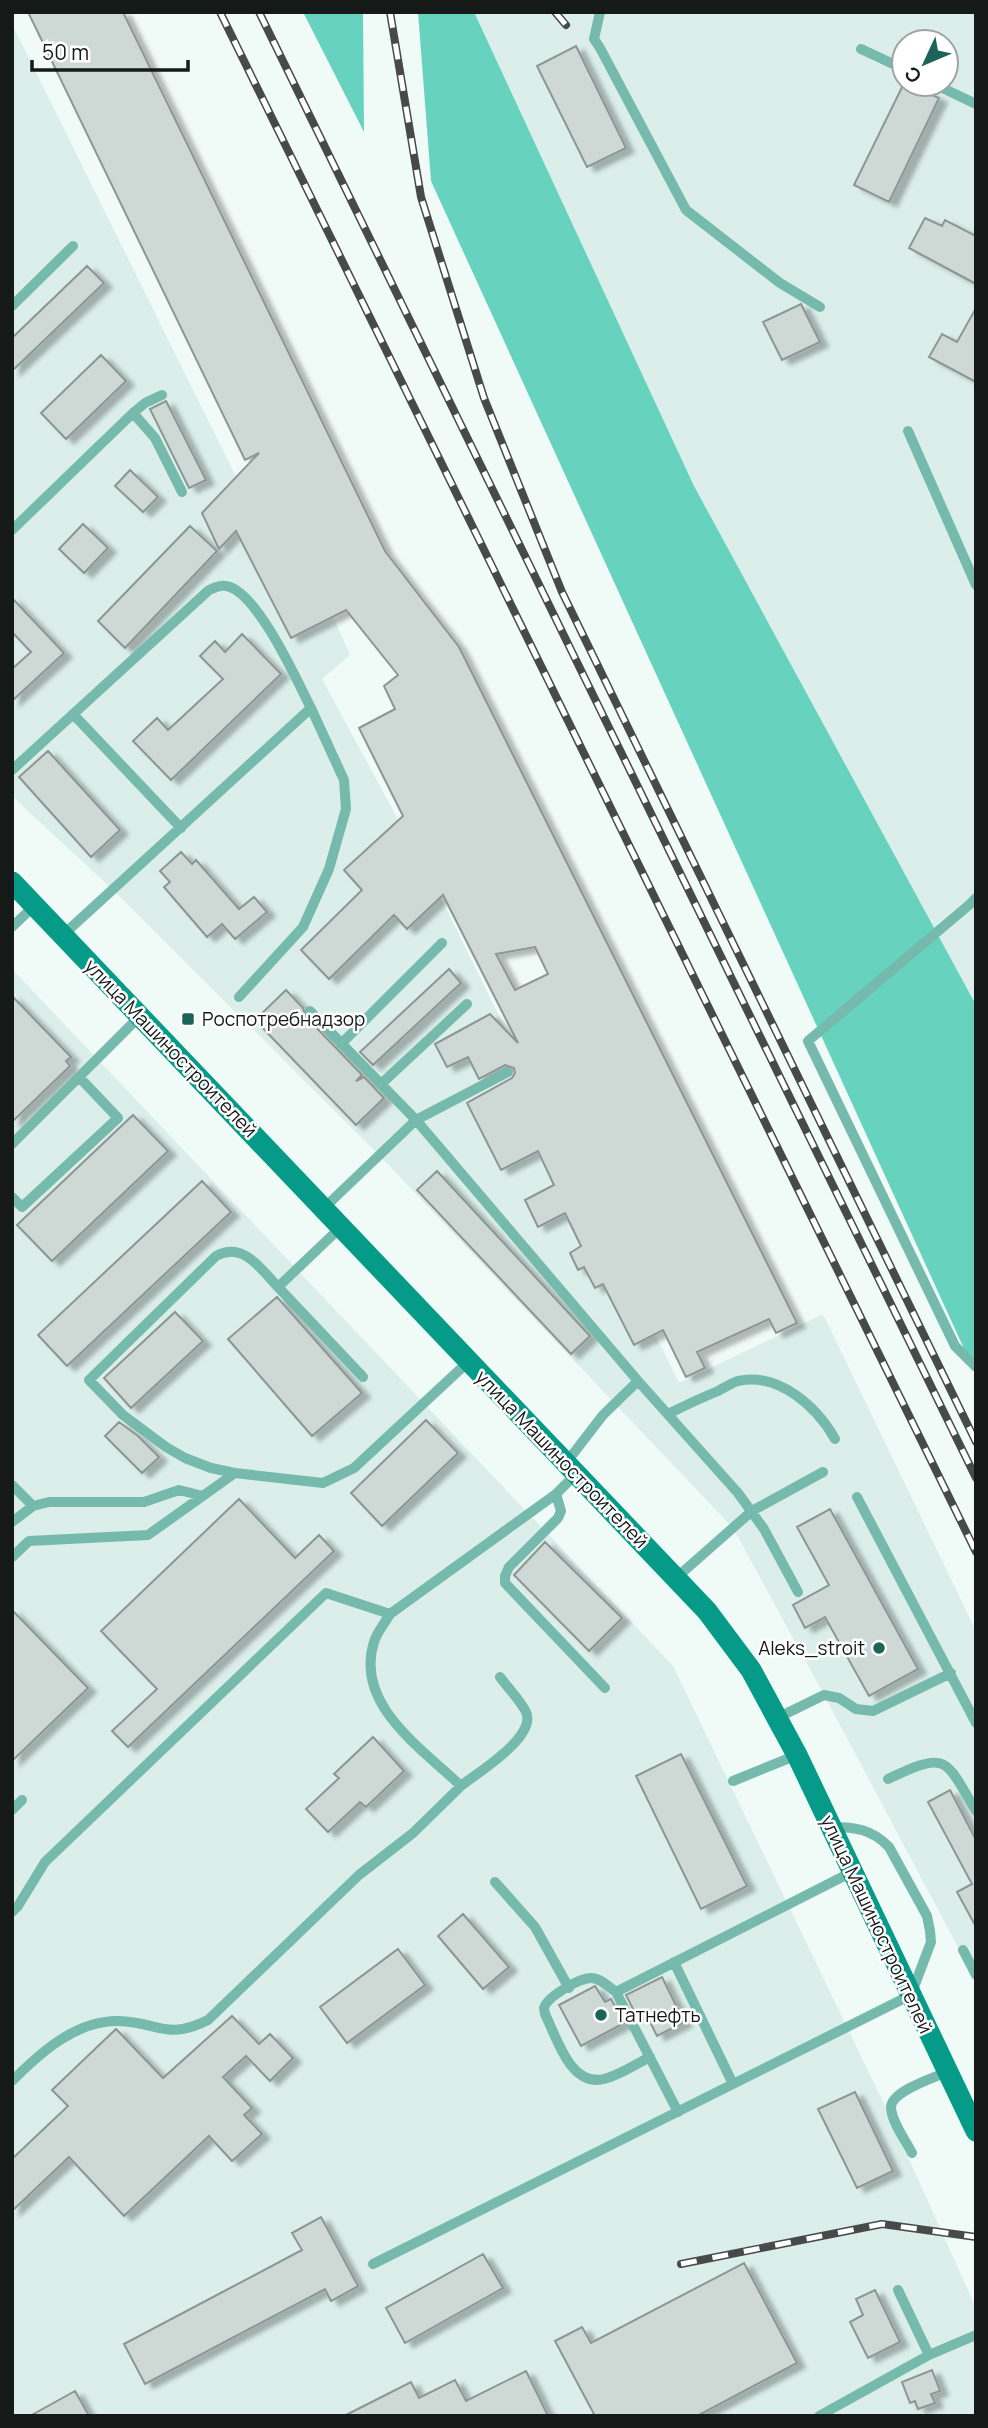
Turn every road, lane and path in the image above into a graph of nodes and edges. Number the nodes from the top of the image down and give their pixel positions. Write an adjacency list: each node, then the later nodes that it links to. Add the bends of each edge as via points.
1 (600, 12): 8 (lane, via 594,40 686,210 780,283)
2 (861, 48): 3 (lane)
3 (890, 62)
4 (960, 96): 5 (lane)
5 (976, 104)
6 (73, 246): 7 (lane)
7 (12, 306)
8 (820, 307)
9 (162, 395): 10 (lane)
10 (133, 413): 12 (lane, via 155,438); 13 (lane)
11 (908, 431): 14 (lane)
12 (182, 492)
13 (12, 530)
14 (976, 585)
15 (312, 708): 16 (lane, via 254,608 233,589 218,586); 18 (lane); 25 (lane, via 344,780 346,809 329,869 303,926)
16 (73, 714): 17 (lane); 18 (lane)
17 (12, 770)
18 (181, 828): 23 (lane)
19 (12, 882): 21 (main road, улица Машиностроителей)
20 (976, 898): 40 (lane, via 808,1041 955,1346)
21 (35, 905): 22 (lane); 23 (main road, улица Машиностроителей)
22 (12, 927)
23 (63, 935): 28 (main road, улица Машиностроителей)
24 (442, 943): 29 (lane)
25 (239, 997)
26 (467, 1004): 32 (lane)
27 (310, 1011): 29 (lane)
28 (140, 1016): 31 (lane); 36 (main road, улица Машиностроителей)
29 (341, 1044): 32 (lane)
30 (508, 1072): 33 (lane)
31 (79, 1077): 34 (lane); 35 (lane, via 118,1118 22,1207)
32 (381, 1084): 33 (lane)
33 (416, 1120): 36 (lane); 42 (lane)
34 (12, 1144)
35 (12, 1197)
36 (323, 1208): 37 (main road, улица Машиностроителей)
37 (341, 1227): 38 (lane); 39 (main road, улица Машиностроителей)
38 (278, 1287): 41 (lane); 47 (lane, via 248,1256 224,1252 89,1380 123,1415 166,1447 211,1468)
39 (468, 1362): 45 (main road, улица Машиностроителей); 47 (lane, via 354,1468 323,1483)
40 (976, 1367)
41 (363, 1377)
42 (638, 1381): 43 (lane); 45 (lane, via 603,1415)
43 (668, 1414): 44 (lane, via 738,1381 760,1381 779,1386 809,1404); 53 (lane)
44 (835, 1439)
45 (571, 1469): 49 (lane); 56 (main road, улица Машиностроителей)
46 (823, 1472): 53 (lane)
47 (236, 1473): 50 (lane)
48 (12, 1485): 52 (lane)
49 (556, 1494): 58 (lane); 61 (lane, via 561,1511 558,1518 509,1567 505,1583)
50 (203, 1496): 52 (lane, via 179,1490 144,1502); 55 (lane, via 148,1535 29,1541)
51 (857, 1497): 59 (lane)
52 (33, 1506): 54 (lane)
53 (752, 1511): 56 (lane); 57 (lane)
54 (12, 1522)
55 (12, 1557)
56 (676, 1578): 62 (main road, улица Машиностроителей, via 737,1649)
57 (798, 1592)
58 (390, 1614): 67 (lane, via 371,1654 375,1688 392,1721); 74 (lane, via 326,1593 45,1862)
59 (951, 1673): 62 (lane, via 873,1711 824,1695); 63 (lane)
60 (500, 1677): 67 (lane, via 526,1712 525,1732)
61 (605, 1688)
62 (777, 1718): 64 (main road, улица Машиностроителей)
63 (976, 1723)
64 (797, 1755): 66 (lane); 71 (main road, улица Машиностроителей)
65 (888, 1779): 70 (lane, via 924,1763 944,1764)
66 (733, 1781)
67 (461, 1786): 83 (lane, via 413,1833 359,1875 208,2020 176,2032 121,2021 83,2028 54,2045)
68 (22, 1800): 69 (lane)
69 (12, 1810)
70 (976, 1811)
71 (831, 1827): 72 (main road, улица Машиностроителей); 80 (lane, via 856,1827 880,1838 927,1916 931,1942)
72 (852, 1871): 76 (lane); 80 (main road, улица Машиностроителей)
73 (495, 1881): 78 (lane, via 536,1927)
74 (12, 1912)
75 (963, 1950): 77 (lane)
76 (674, 1962): 79 (lane); 84 (lane)
77 (976, 1975)
78 (569, 1988): 79 (lane, via 588,1978); 81 (lane, via 550,1997 544,2008 572,2068 582,2076 606,2079)
79 (616, 1992): 81 (lane)
80 (911, 1995): 82 (main road, улица Машиностроителей); 84 (lane)
81 (650, 2057): 85 (lane)
82 (947, 2072): 86 (main road, улица Машиностроителей); 87 (lane, via 901,2092 891,2105)
83 (12, 2081)
84 (733, 2084): 85 (lane)
85 (678, 2112): 88 (lane)
86 (974, 2124)
87 (912, 2154)
88 (373, 2264)
89 (898, 2290): 91 (lane)
90 (976, 2334): 91 (lane)
91 (929, 2355): 92 (lane)
92 (819, 2416)

